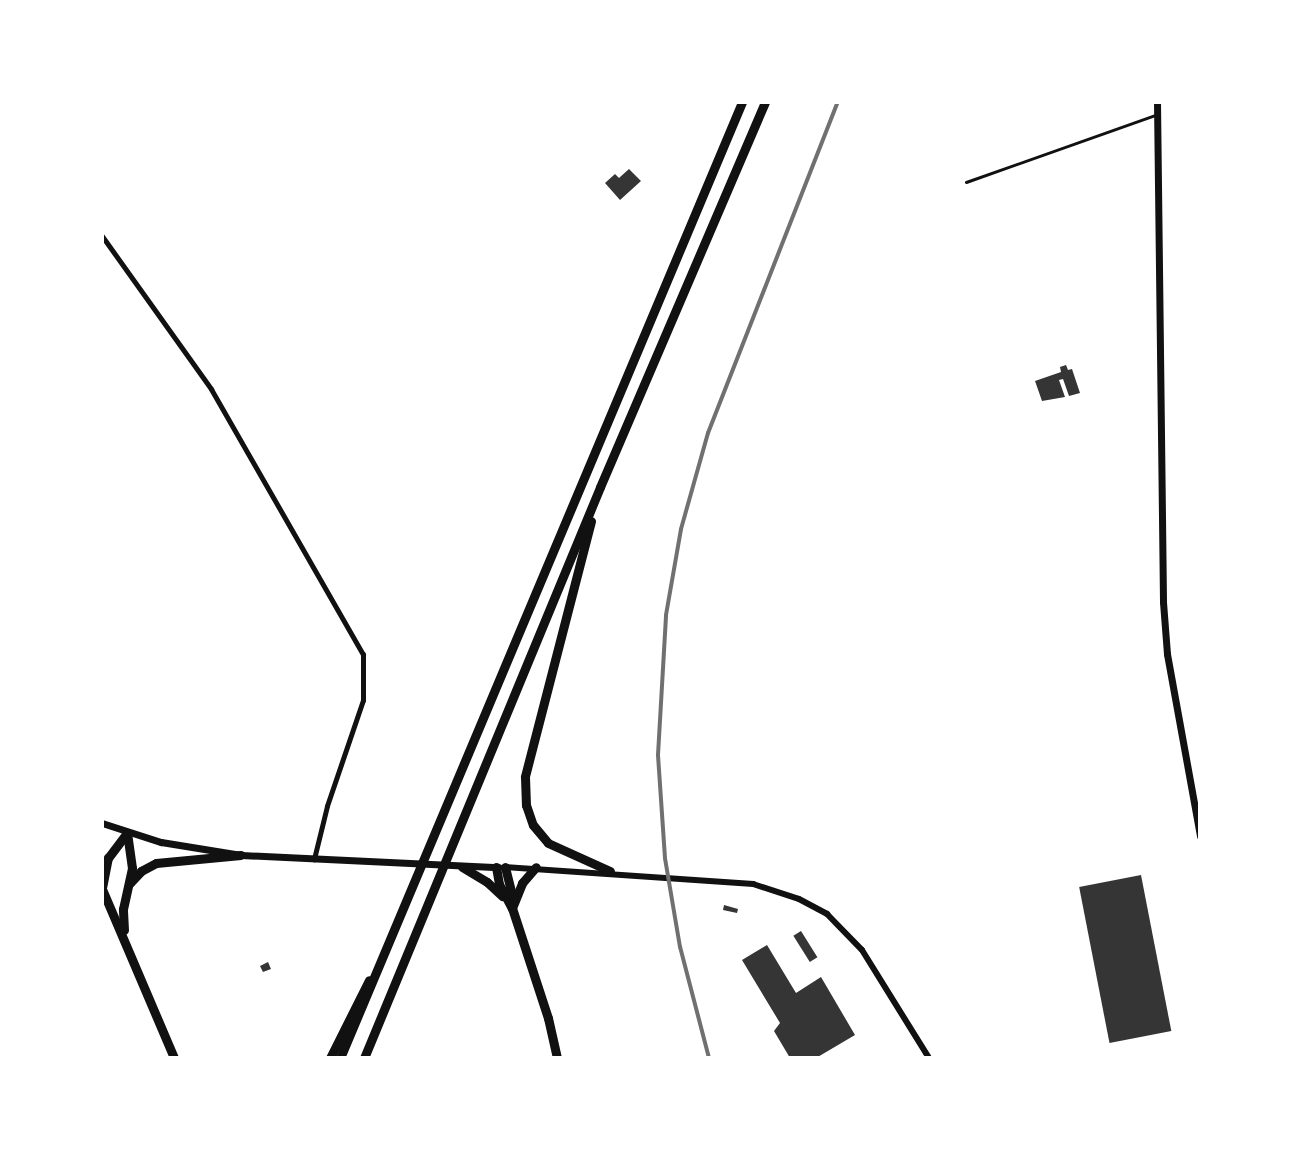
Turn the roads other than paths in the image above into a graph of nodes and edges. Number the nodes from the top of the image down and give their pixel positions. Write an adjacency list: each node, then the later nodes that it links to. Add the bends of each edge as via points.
1 (742, 102): 21 (highway)
2 (765, 102): 7 (highway)
3 (1157, 102): 4 (main road)
4 (1156, 115): 5 (lane); 10 (main road, via 1163,602 1167,654)
5 (966, 182)
6 (102, 236): 12 (street, via 211,389 363,654 363,700)
7 (600, 487): 16 (highway, via 525,777 526,805 548,843); 25 (highway)
8 (102, 823): 9 (main road)
9 (127, 833): 11 (main road); 17 (highway); 18 (highway, via 108,858)
10 (1200, 836)
11 (241, 855): 12 (main road); 17 (highway, via 156,863)
12 (314, 860): 13 (main road)
13 (462, 867): 14 (main road); 19 (highway, via 487,882)
14 (501, 867): 15 (street); 19 (highway, via 499,884)
15 (536, 867): 16 (street); 19 (highway)
16 (610, 871): 27 (street, via 753,884 827,914 862,950)
17 (129, 884): 20 (highway)
18 (102, 889): 20 (highway)
19 (512, 908): 26 (highway)
20 (124, 937): 22 (highway)
21 (376, 971): 23 (highway, via 361,990); 24 (highway)
22 (174, 1058)
23 (330, 1058)
24 (340, 1058)
25 (366, 1058)
26 (557, 1058)
27 (929, 1058)

